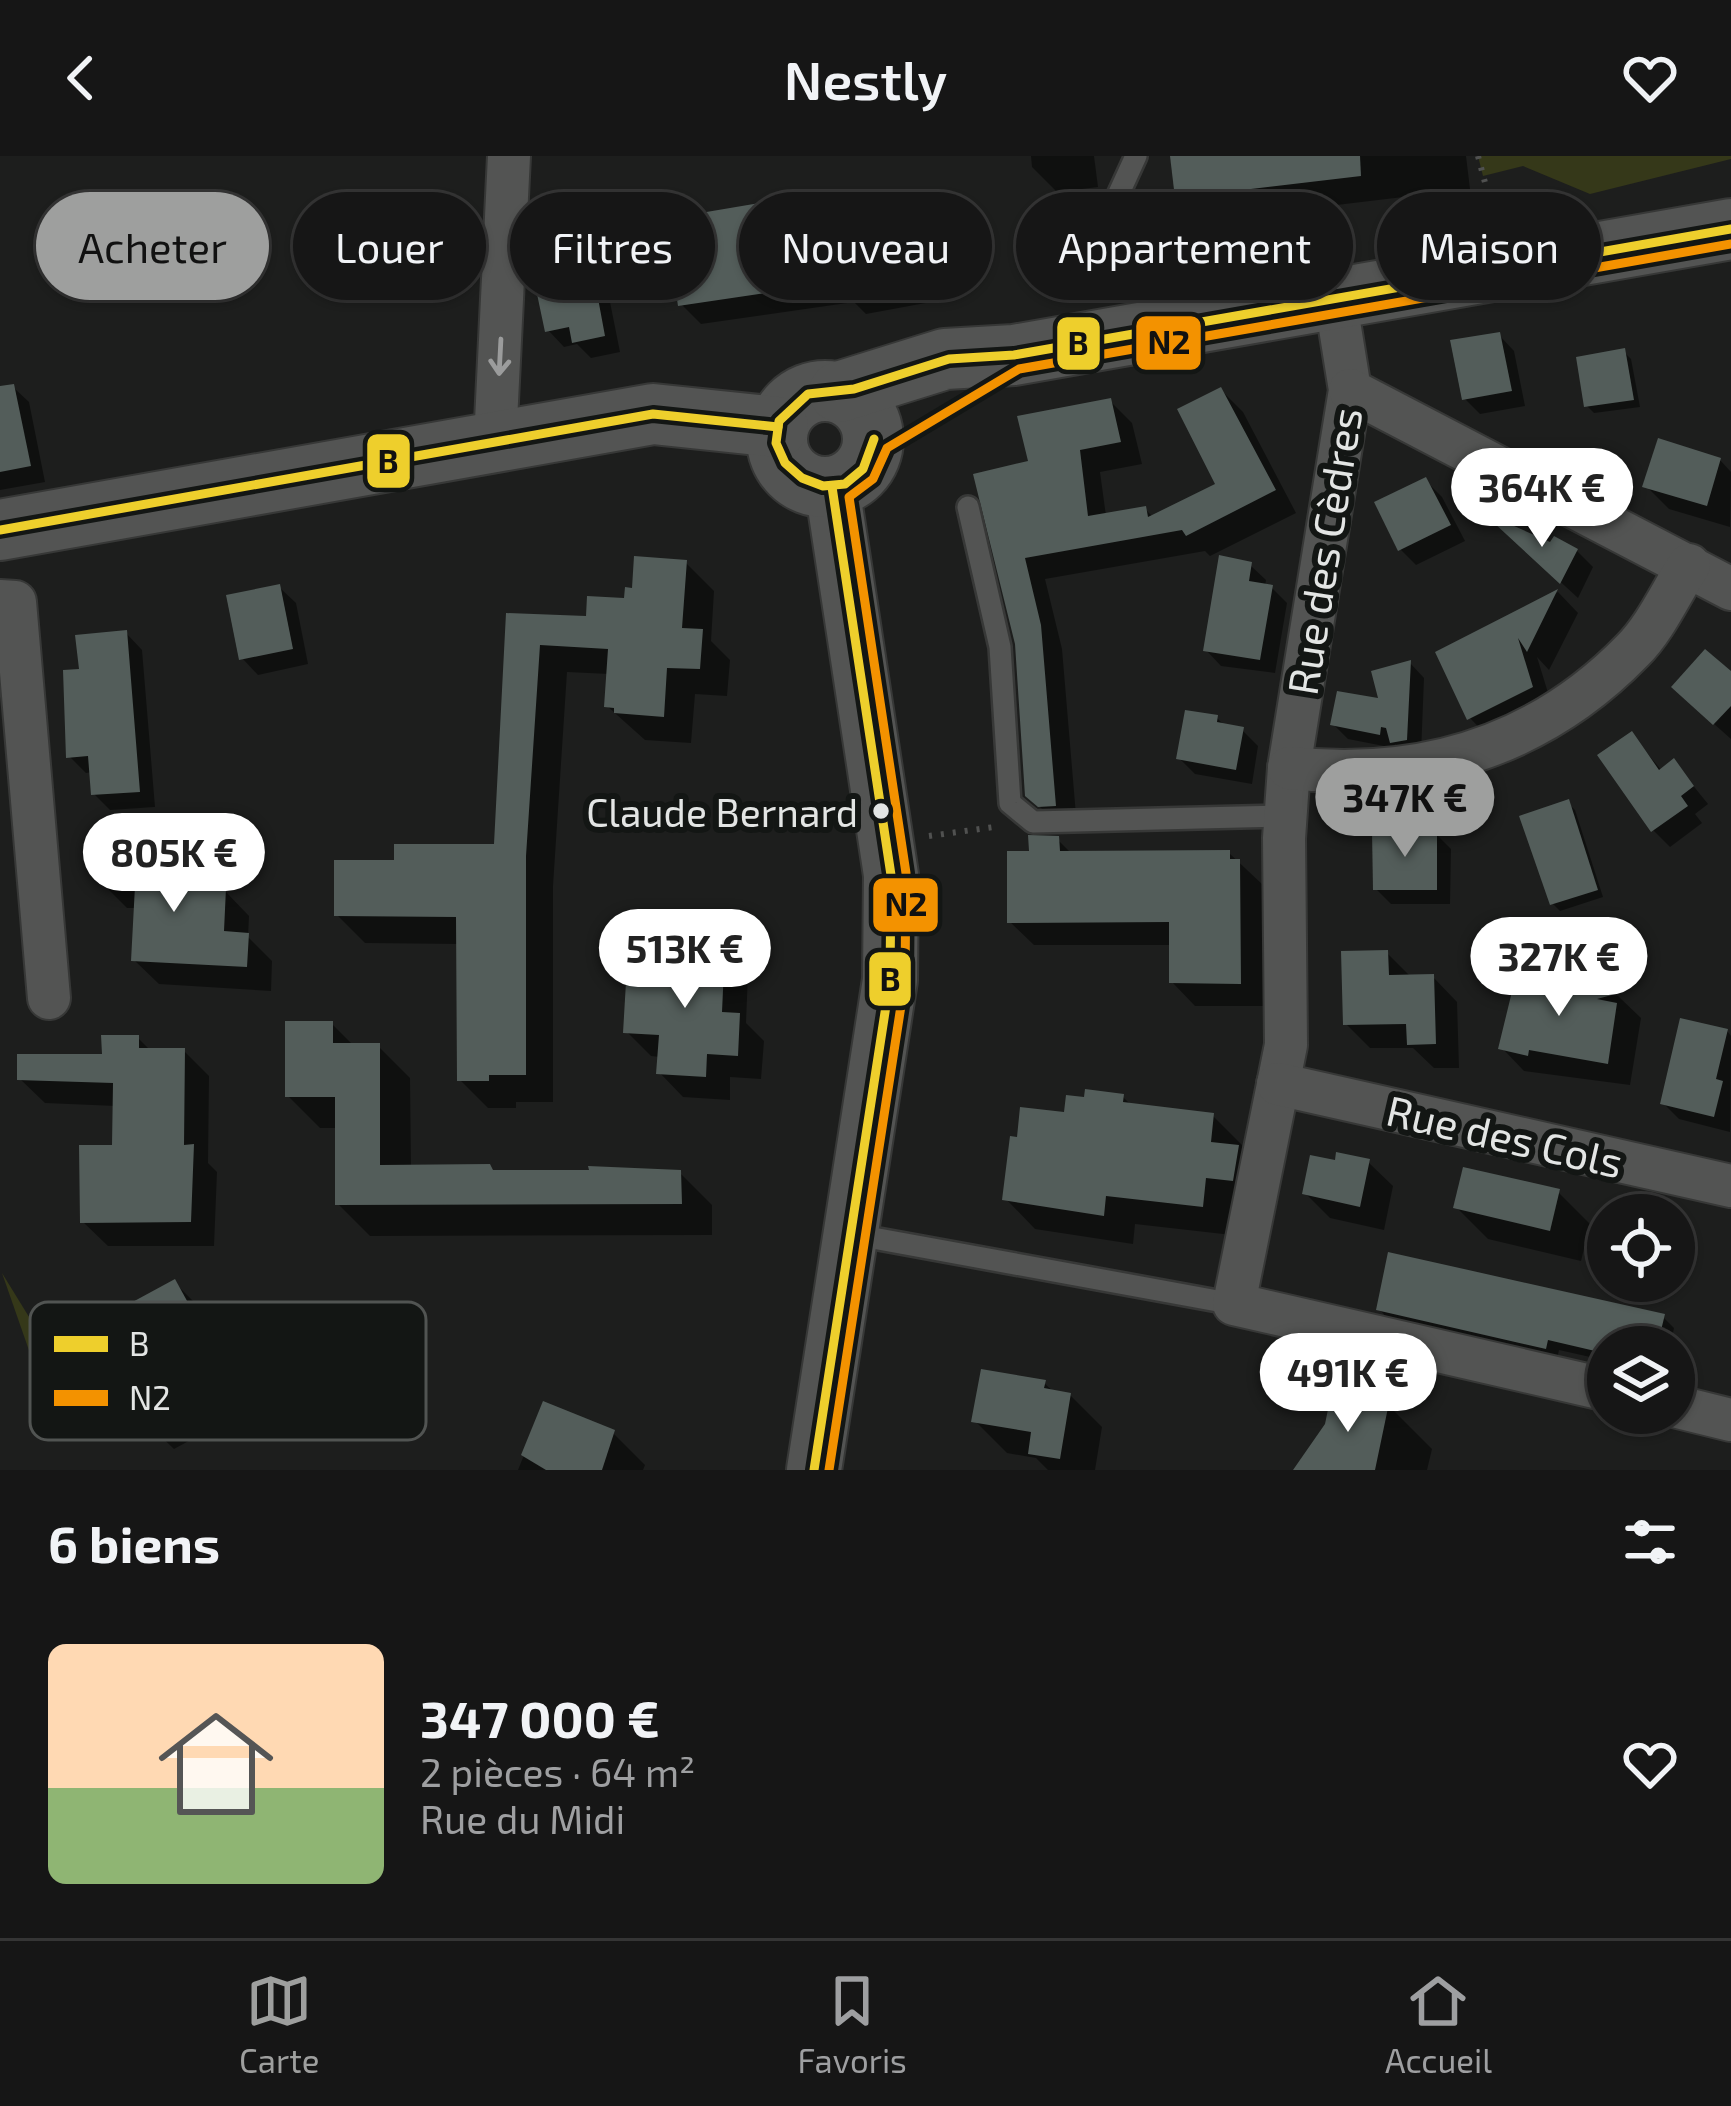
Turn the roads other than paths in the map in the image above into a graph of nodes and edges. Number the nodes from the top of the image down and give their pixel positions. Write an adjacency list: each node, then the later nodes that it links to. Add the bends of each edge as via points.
1 (1136, 156): 3 (lane)
2 (514, 157): 13 (street, one-way to 13)
3 (1118, 192)
4 (1731, 229): 5 (main road)
5 (1353, 294)
6 (1318, 300): 8 (main road)
7 (1335, 300): 9 (street, Rue des Cèdres)
8 (1014, 355): 10 (main road, via 945,359); 12 (main road)
9 (1350, 390): 17 (street); 20 (street, Rue des Cèdres)
10 (839, 392): 11 (main road, via 795,400); 12 (main road, via 865,410)
11 (778, 427): 13 (main road, via 653,414); 14 (main road, via 789,471)
12 (874, 439): 14 (main road, via 866,465)
13 (496, 442): 16 (main road)
14 (832, 487): 25 (street, via 891,874 890,980)
15 (968, 507): 21 (lane, via 1000,647 1010,803 1033,822)
16 (0, 530)
17 (1689, 565): 18 (street); 20 (street, via 1637,647 1584,695 1519,736 1397,771)
18 (1731, 589)
19 (0, 602): 22 (street, via 15,602)
20 (1288, 768): 21 (street, Rue des Cèdres)
21 (1286, 816): 23 (street, Rue des Cèdres, via 1286,1045)
22 (50, 998)
23 (1278, 1084): 24 (street, Rue des Cols); 26 (street, Rue des Cèdres)
24 (1731, 1186)
25 (851, 1234): 26 (lane); 30 (street)
26 (1234, 1304): 27 (street)
27 (1587, 1385)
28 (1695, 1411): 29 (street)
29 (1731, 1420)
30 (814, 1470)

